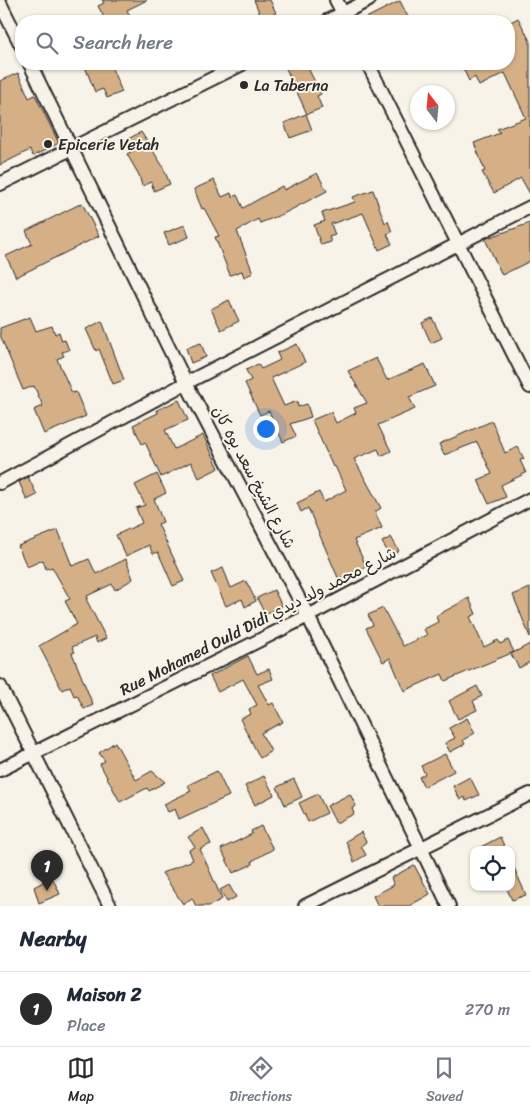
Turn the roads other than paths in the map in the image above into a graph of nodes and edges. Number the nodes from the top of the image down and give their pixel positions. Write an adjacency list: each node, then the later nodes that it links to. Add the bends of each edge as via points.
1 (336, 0): 4 (street)
2 (369, 0): 5 (street)
3 (0, 2): 6 (street)
4 (344, 15)
5 (348, 15)
6 (15, 33)
7 (33, 70): 10 (street, شارع الشيخ سعد بوه كان)
8 (230, 70): 10 (street)
9 (371, 70): 13 (street)
10 (72, 149): 11 (street); 14 (street, شارع الشيخ سعد بوه كان)
11 (0, 184)
12 (530, 207): 13 (street)
13 (457, 244): 14 (street); 15 (street)
14 (186, 383): 16 (street); 18 (street, شارع الشيخ سعد بوه كان)
15 (530, 387)
16 (0, 483)
17 (530, 499): 18 (street, Rue Mohamed Ould Didi شارع محمد ولد ديدي)
18 (308, 616): 20 (street, Rue Mohamed Ould Didi شارع محمد ولد ديدي); 23 (street, شارع الشيخ سعد بوه كان)
19 (0, 686): 20 (street)
20 (33, 753): 21 (street, Rue Mohamed Ould Didi شارع محمد ولد ديدي); 24 (street)
21 (0, 770)
22 (530, 794): 23 (street)
23 (421, 848): 25 (street); 26 (street, شارع الشيخ سعد بوه كان)
24 (110, 906)
25 (305, 906)
26 (449, 906)

